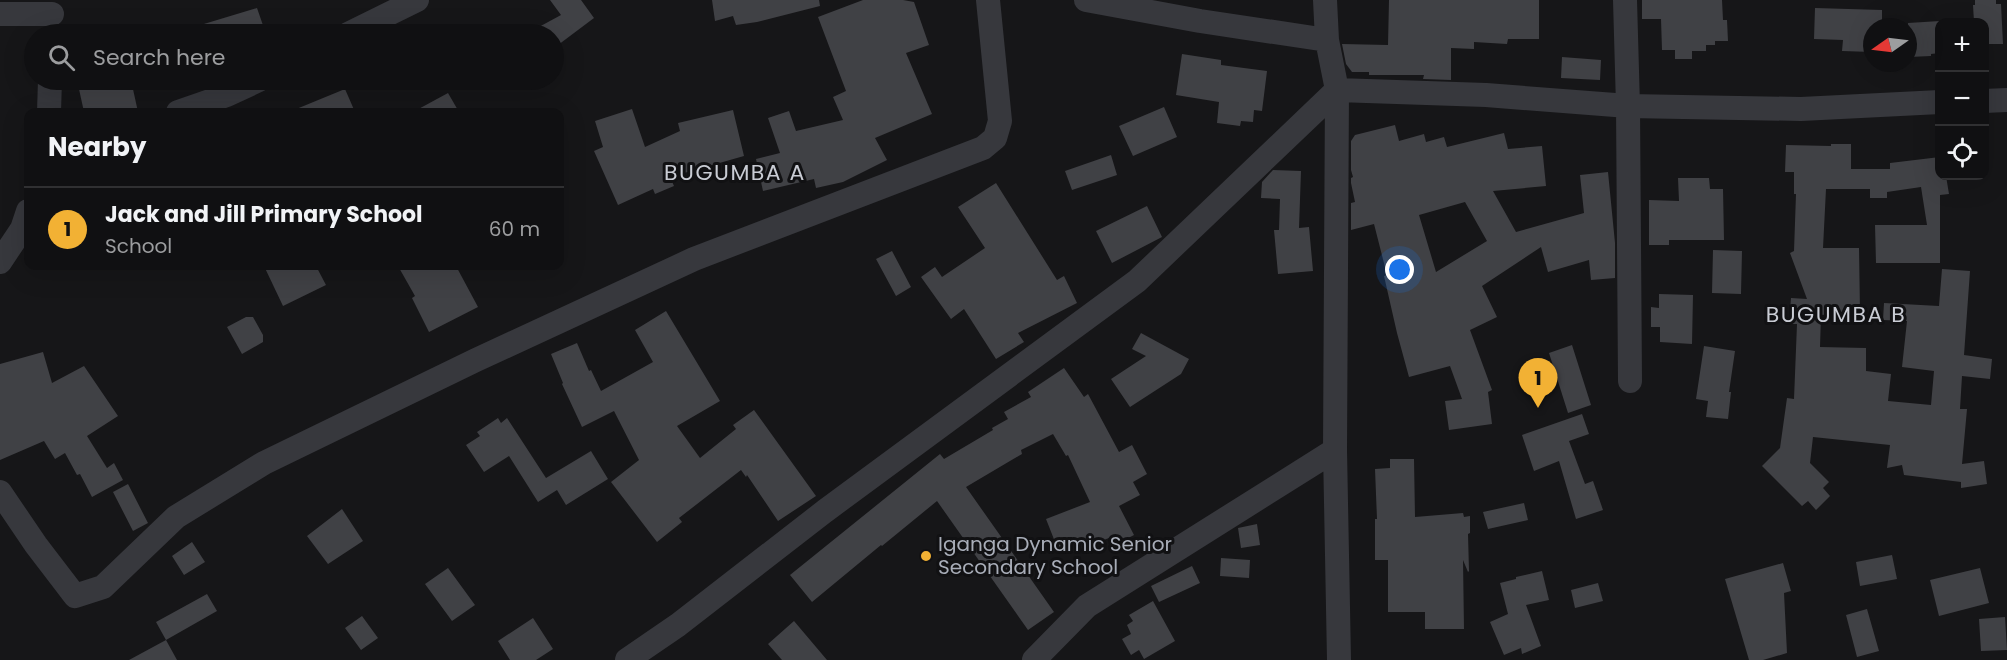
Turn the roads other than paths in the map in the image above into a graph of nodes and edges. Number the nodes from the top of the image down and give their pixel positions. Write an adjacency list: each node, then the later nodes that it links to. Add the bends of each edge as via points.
1 (417, 0): 8 (street)
2 (988, 0): 23 (street, via 1000,121 995,138 983,148 694,260 275,458 176,517 103,587 75,596)
3 (1086, 0): 9 (street)
4 (1325, 0): 9 (street)
5 (1625, 0): 16 (street)
6 (0, 14): 7 (street)
7 (52, 16)
8 (368, 24)
9 (1327, 40): 12 (street)
10 (50, 90): 17 (street)
11 (238, 90): 18 (street)
12 (1337, 90): 16 (street, via 1486,95); 22 (street); 24 (street, via 1137,281)
13 (2007, 100): 14 (street)
14 (1989, 101)
15 (1935, 102): 16 (street, via 1801,109)
16 (1628, 106): 21 (street)
17 (49, 108)
18 (190, 108)
19 (24, 223): 20 (street)
20 (0, 262)
21 (1630, 381)
22 (1335, 450): 25 (street, via 1088,606); 26 (street)
23 (0, 492)
24 (627, 660)
25 (1034, 660)
26 (1339, 660)

